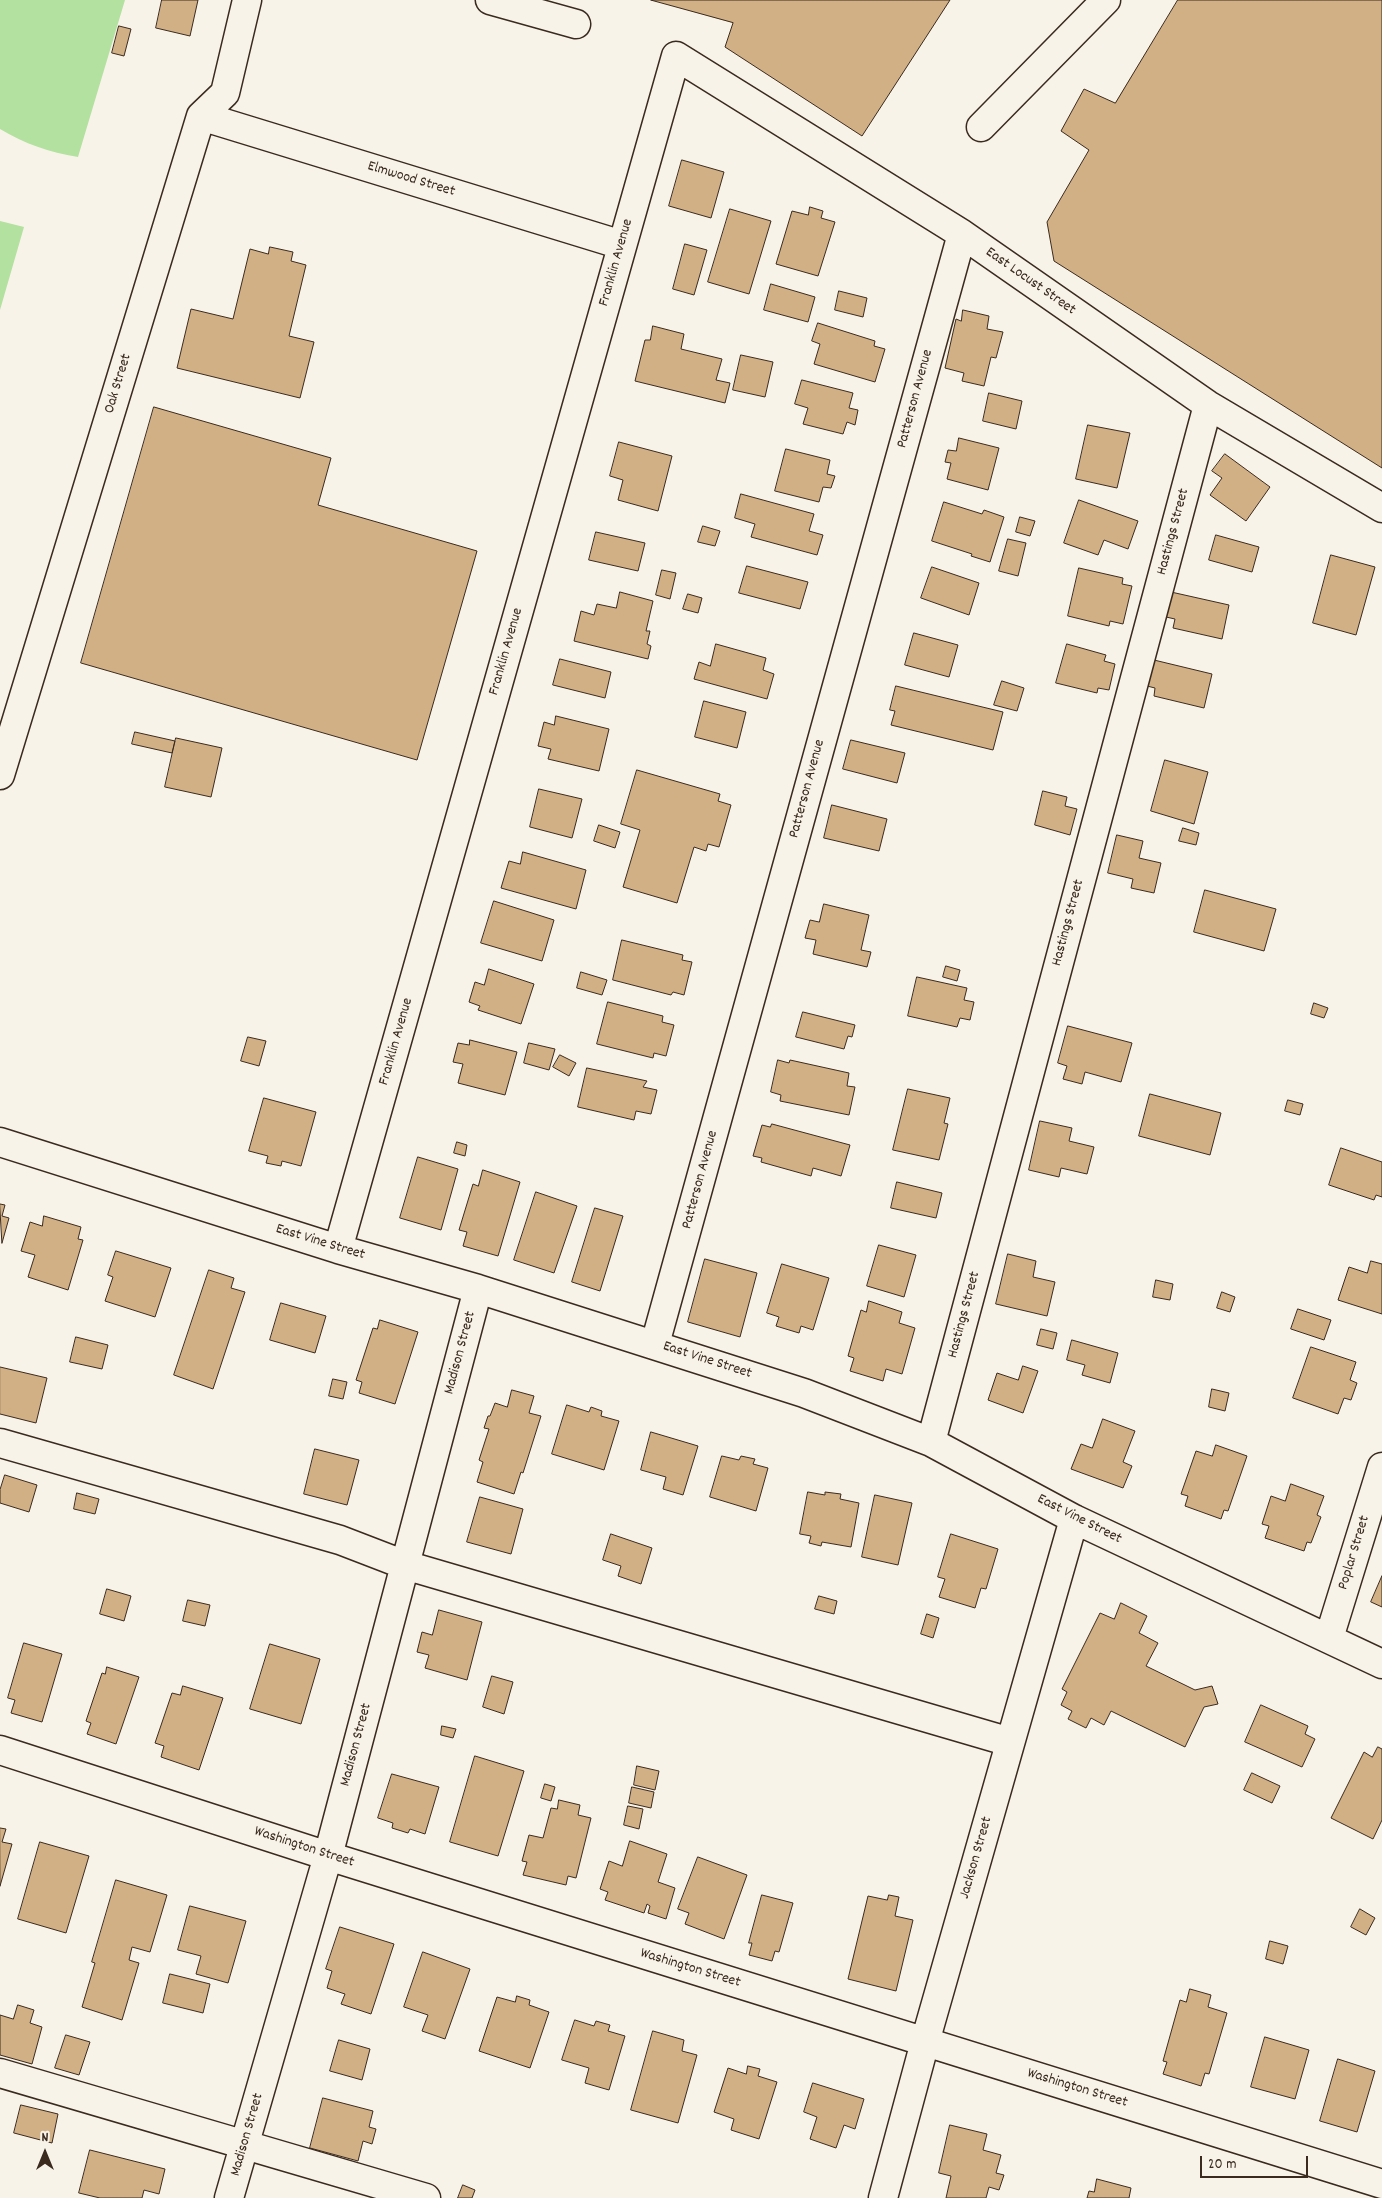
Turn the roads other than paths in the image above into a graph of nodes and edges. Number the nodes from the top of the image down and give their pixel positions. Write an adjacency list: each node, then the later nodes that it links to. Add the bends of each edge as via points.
1 (247, 0): 6 (street, Oak Street, via 225,93)
2 (490, 0): 4 (street)
3 (1106, 0): 7 (street)
4 (576, 24)
5 (676, 56): 8 (street, East Locust Street); 9 (street, Franklin Avenue)
6 (201, 116): 9 (street, Elmwood Street); 12 (street, Oak Street)
7 (981, 128)
8 (962, 234): 10 (street, East Locust Street); 16 (street, Patterson Avenue)
9 (622, 245): 14 (street, Franklin Avenue)
10 (1208, 405): 11 (street, East Locust Street); 17 (street, Hastings Street)
11 (1382, 508)
12 (0, 775)
13 (0, 1142): 14 (street, East Vine Street)
14 (338, 1249): 15 (street, East Vine Street)
15 (478, 1289): 16 (street, East Vine Street); 21 (street, Madison Street)
16 (655, 1344): 17 (street, East Vine Street, via 804,1393)
17 (931, 1442): 20 (street, East Vine Street)
18 (0, 1443): 21 (street, via 330,1538)
19 (1382, 1467): 22 (street, Poplar Street)
20 (1074, 1519): 22 (street, East Vine Street); 24 (street, Jackson Street)
21 (405, 1565): 24 (street); 26 (street, Madison Street)
22 (1329, 1638): 23 (street, East Vine Street)
23 (1382, 1664)
24 (1010, 1742): 27 (street, Jackson Street)
25 (0, 1750): 26 (street, Washington Street)
26 (328, 1856): 27 (street, Washington Street); 29 (street, Madison Street)
27 (925, 2042): 30 (street, Washington Street); 33 (street, Jackson Street)
28 (0, 2073): 29 (street)
29 (245, 2144): 31 (street, Madison Street); 32 (street)
30 (1382, 2184)
31 (229, 2198)
32 (426, 2198)
33 (884, 2198)

